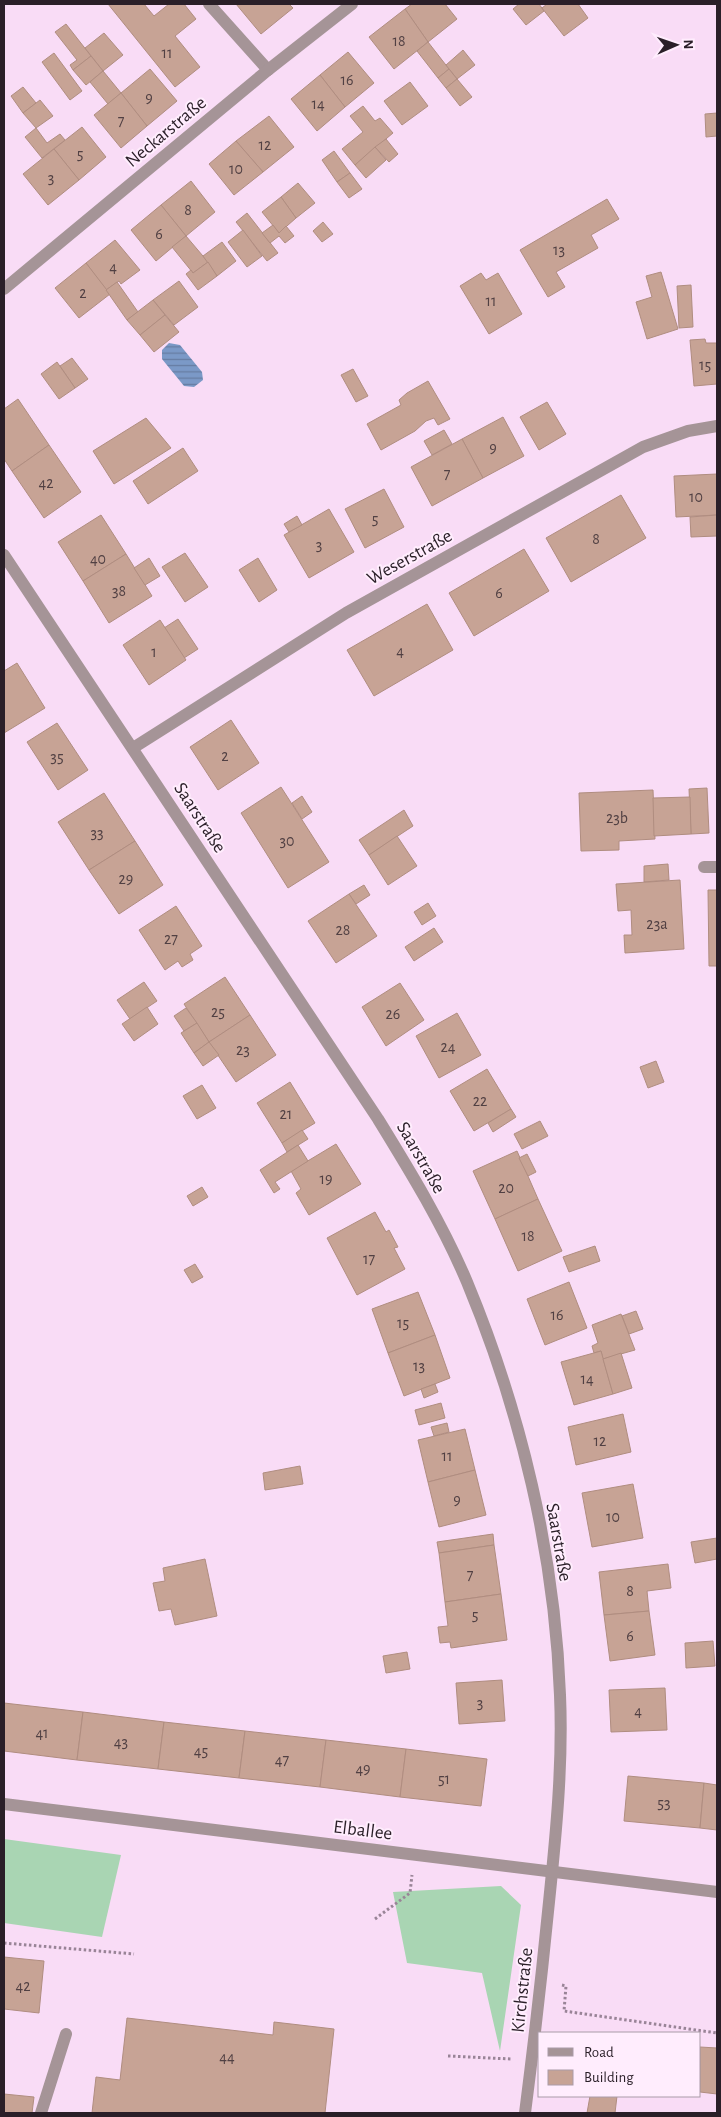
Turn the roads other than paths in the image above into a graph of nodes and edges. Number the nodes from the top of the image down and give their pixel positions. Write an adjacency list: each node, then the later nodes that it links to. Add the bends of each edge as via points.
1 (209, 4): 3 (street)
2 (352, 4): 3 (street, Neckarstraße)
3 (268, 70): 4 (street, Neckarstraße)
4 (4, 289)
5 (717, 426): 7 (street, Weserstraße, via 688,431 643,447 346,613)
6 (4, 555): 7 (street, Saarstraße)
7 (132, 748): 9 (street, Saarstraße, via 418,1183 466,1281 483,1324 532,1488 545,1552 555,1630 561,1762)
8 (4, 1804): 9 (street, Elballee)
9 (552, 1871): 10 (street, Elballee); 13 (street, Kirchstraße)
10 (717, 1892)
11 (66, 2034): 12 (street)
12 (41, 2113)
13 (524, 2113)

